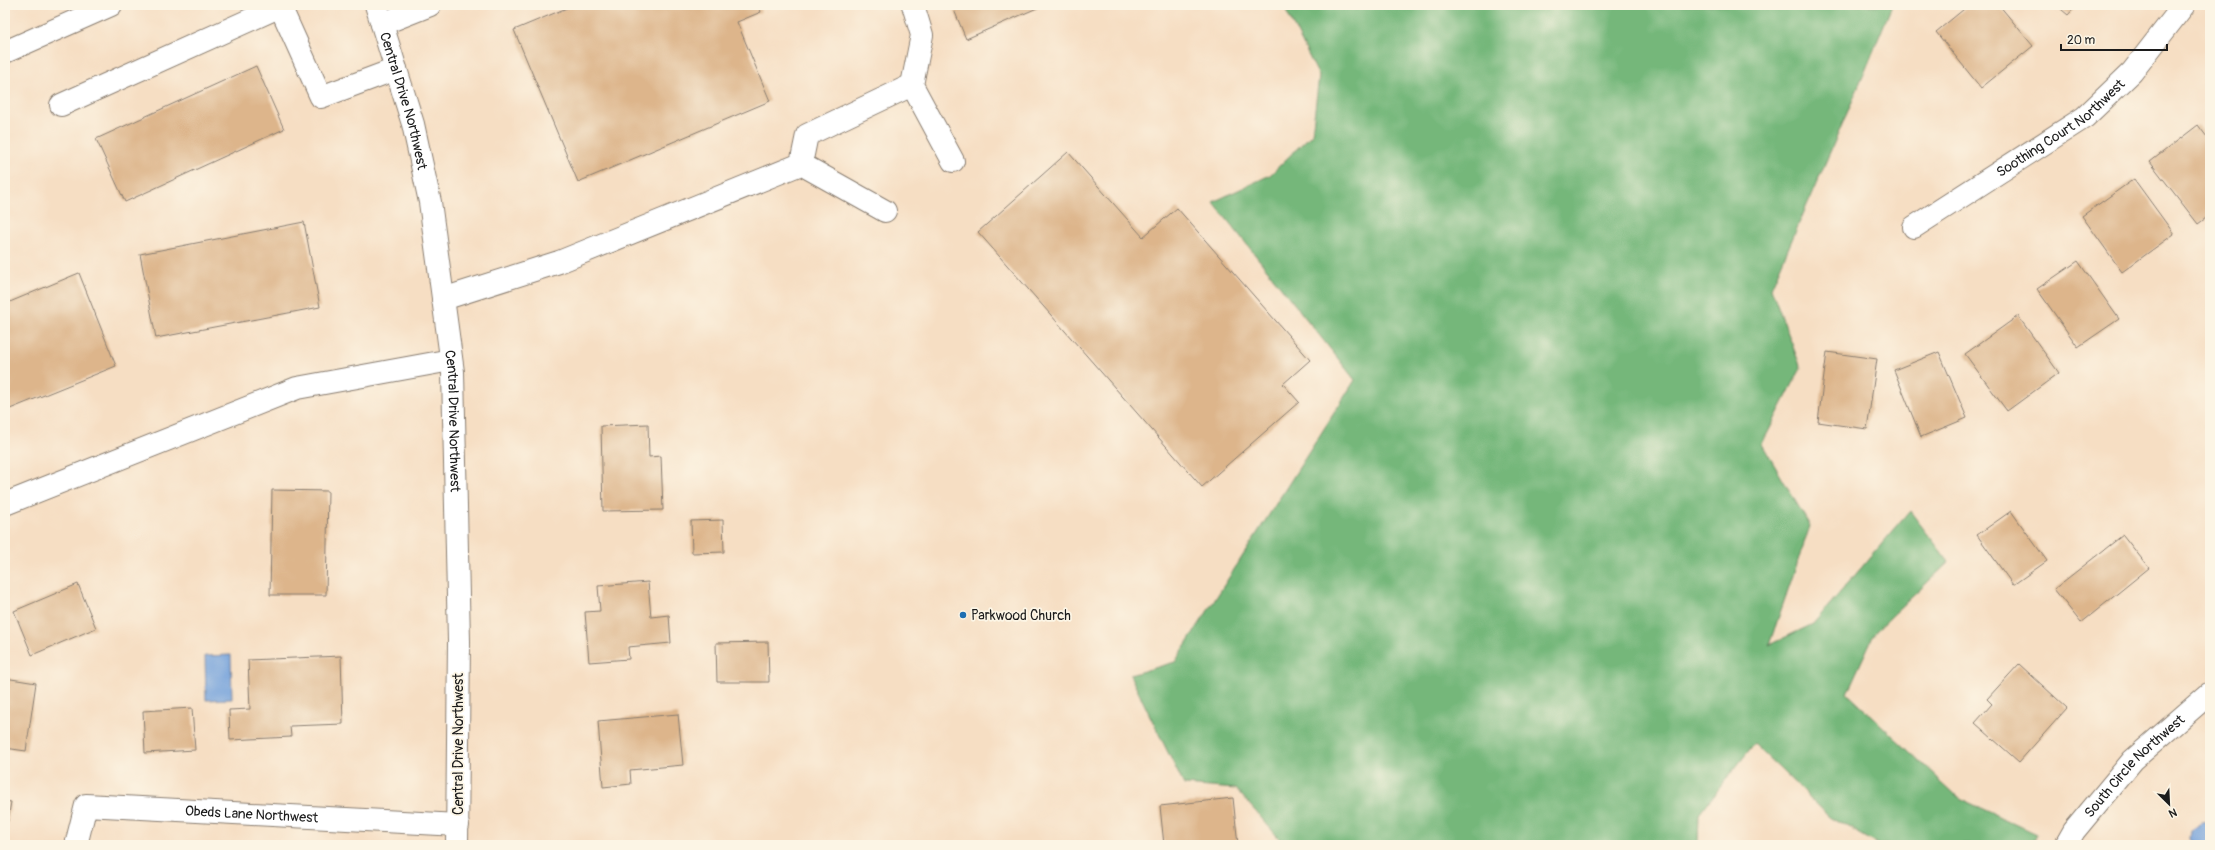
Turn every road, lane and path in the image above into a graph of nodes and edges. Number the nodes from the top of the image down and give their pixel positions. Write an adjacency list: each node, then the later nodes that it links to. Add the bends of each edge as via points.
1 (112, 5): 7 (street)
2 (430, 5): 6 (street)
3 (913, 5): 9 (street, via 922,35)
4 (2184, 5): 14 (street, Soothing Court Northwest, via 2132,72 2085,117)
5 (281, 6): 8 (street, via 321,97); 10 (street)
6 (379, 15): 8 (street, Central Drive Northwest)
7 (5, 52)
8 (396, 69): 15 (street, Central Drive Northwest, via 413,124 430,202)
9 (912, 85): 11 (street); 12 (street, via 807,135)
10 (61, 105)
11 (953, 161)
12 (801, 164): 13 (street); 15 (street, via 559,262)
13 (885, 211)
14 (1914, 227)
15 (443, 299): 16 (street, Central Drive Northwest)
16 (451, 360): 17 (street, via 297,388); 19 (street, Central Drive Northwest, via 459,641)
17 (5, 504)
18 (2210, 693): 21 (street, South Circle Northwest, via 2133,760 2074,831)
19 (457, 835): 20 (street, Obeds Lane Northwest, via 86,805)
20 (76, 845)
21 (2066, 845)

